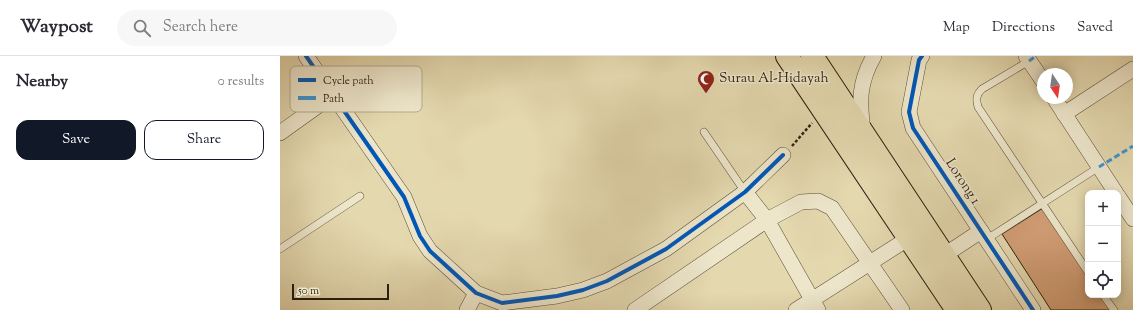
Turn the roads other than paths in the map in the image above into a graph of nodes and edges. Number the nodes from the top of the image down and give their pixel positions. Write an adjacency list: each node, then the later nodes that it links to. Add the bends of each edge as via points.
1 (306, 56): 6 (street)
2 (874, 56): 15 (street, via 863,79 861,92)
3 (922, 56): 25 (street, Lorong 1, via 919,60 909,112 913,128)
4 (1028, 58): 8 (street); 22 (lane, via 982,89 976,100 984,117)
5 (808, 61): 15 (highway); 26 (highway, via 823,110)
6 (313, 66)
7 (1133, 69): 12 (street)
8 (1037, 72)
9 (1058, 104): 12 (street)
10 (309, 112): 14 (street)
11 (345, 112): 31 (street, via 404,197 420,236 430,251)
12 (1064, 114): 17 (street)
13 (704, 132): 19 (lane)
14 (280, 133)
15 (863, 134): 28 (highway)
16 (783, 155): 19 (street)
17 (1099, 167): 18 (street); 22 (lane)
18 (1114, 190)
19 (745, 192): 24 (street); 34 (street, via 666,249 607,281 583,290)
20 (360, 196): 27 (lane)
21 (1121, 201): 23 (street)
22 (1042, 204): 25 (lane); 30 (lane)
23 (1133, 219)
24 (768, 220): 29 (street, via 800,202 818,201 832,208); 33 (street); 36 (street)
25 (984, 235): 28 (street); 41 (street, Lorong 1)
26 (909, 238): 29 (street); 39 (highway)
27 (280, 248)
28 (943, 256): 40 (highway)
29 (870, 263): 33 (street); 38 (street)
30 (1085, 268)
31 (476, 293): 34 (street); 35 (street)
32 (1105, 298): 42 (lane)
33 (815, 305): 37 (street)
34 (505, 307)
35 (467, 310)
36 (635, 310)
37 (796, 310)
38 (902, 310)
39 (957, 310)
40 (980, 310)
41 (1033, 310)
42 (1114, 310)

